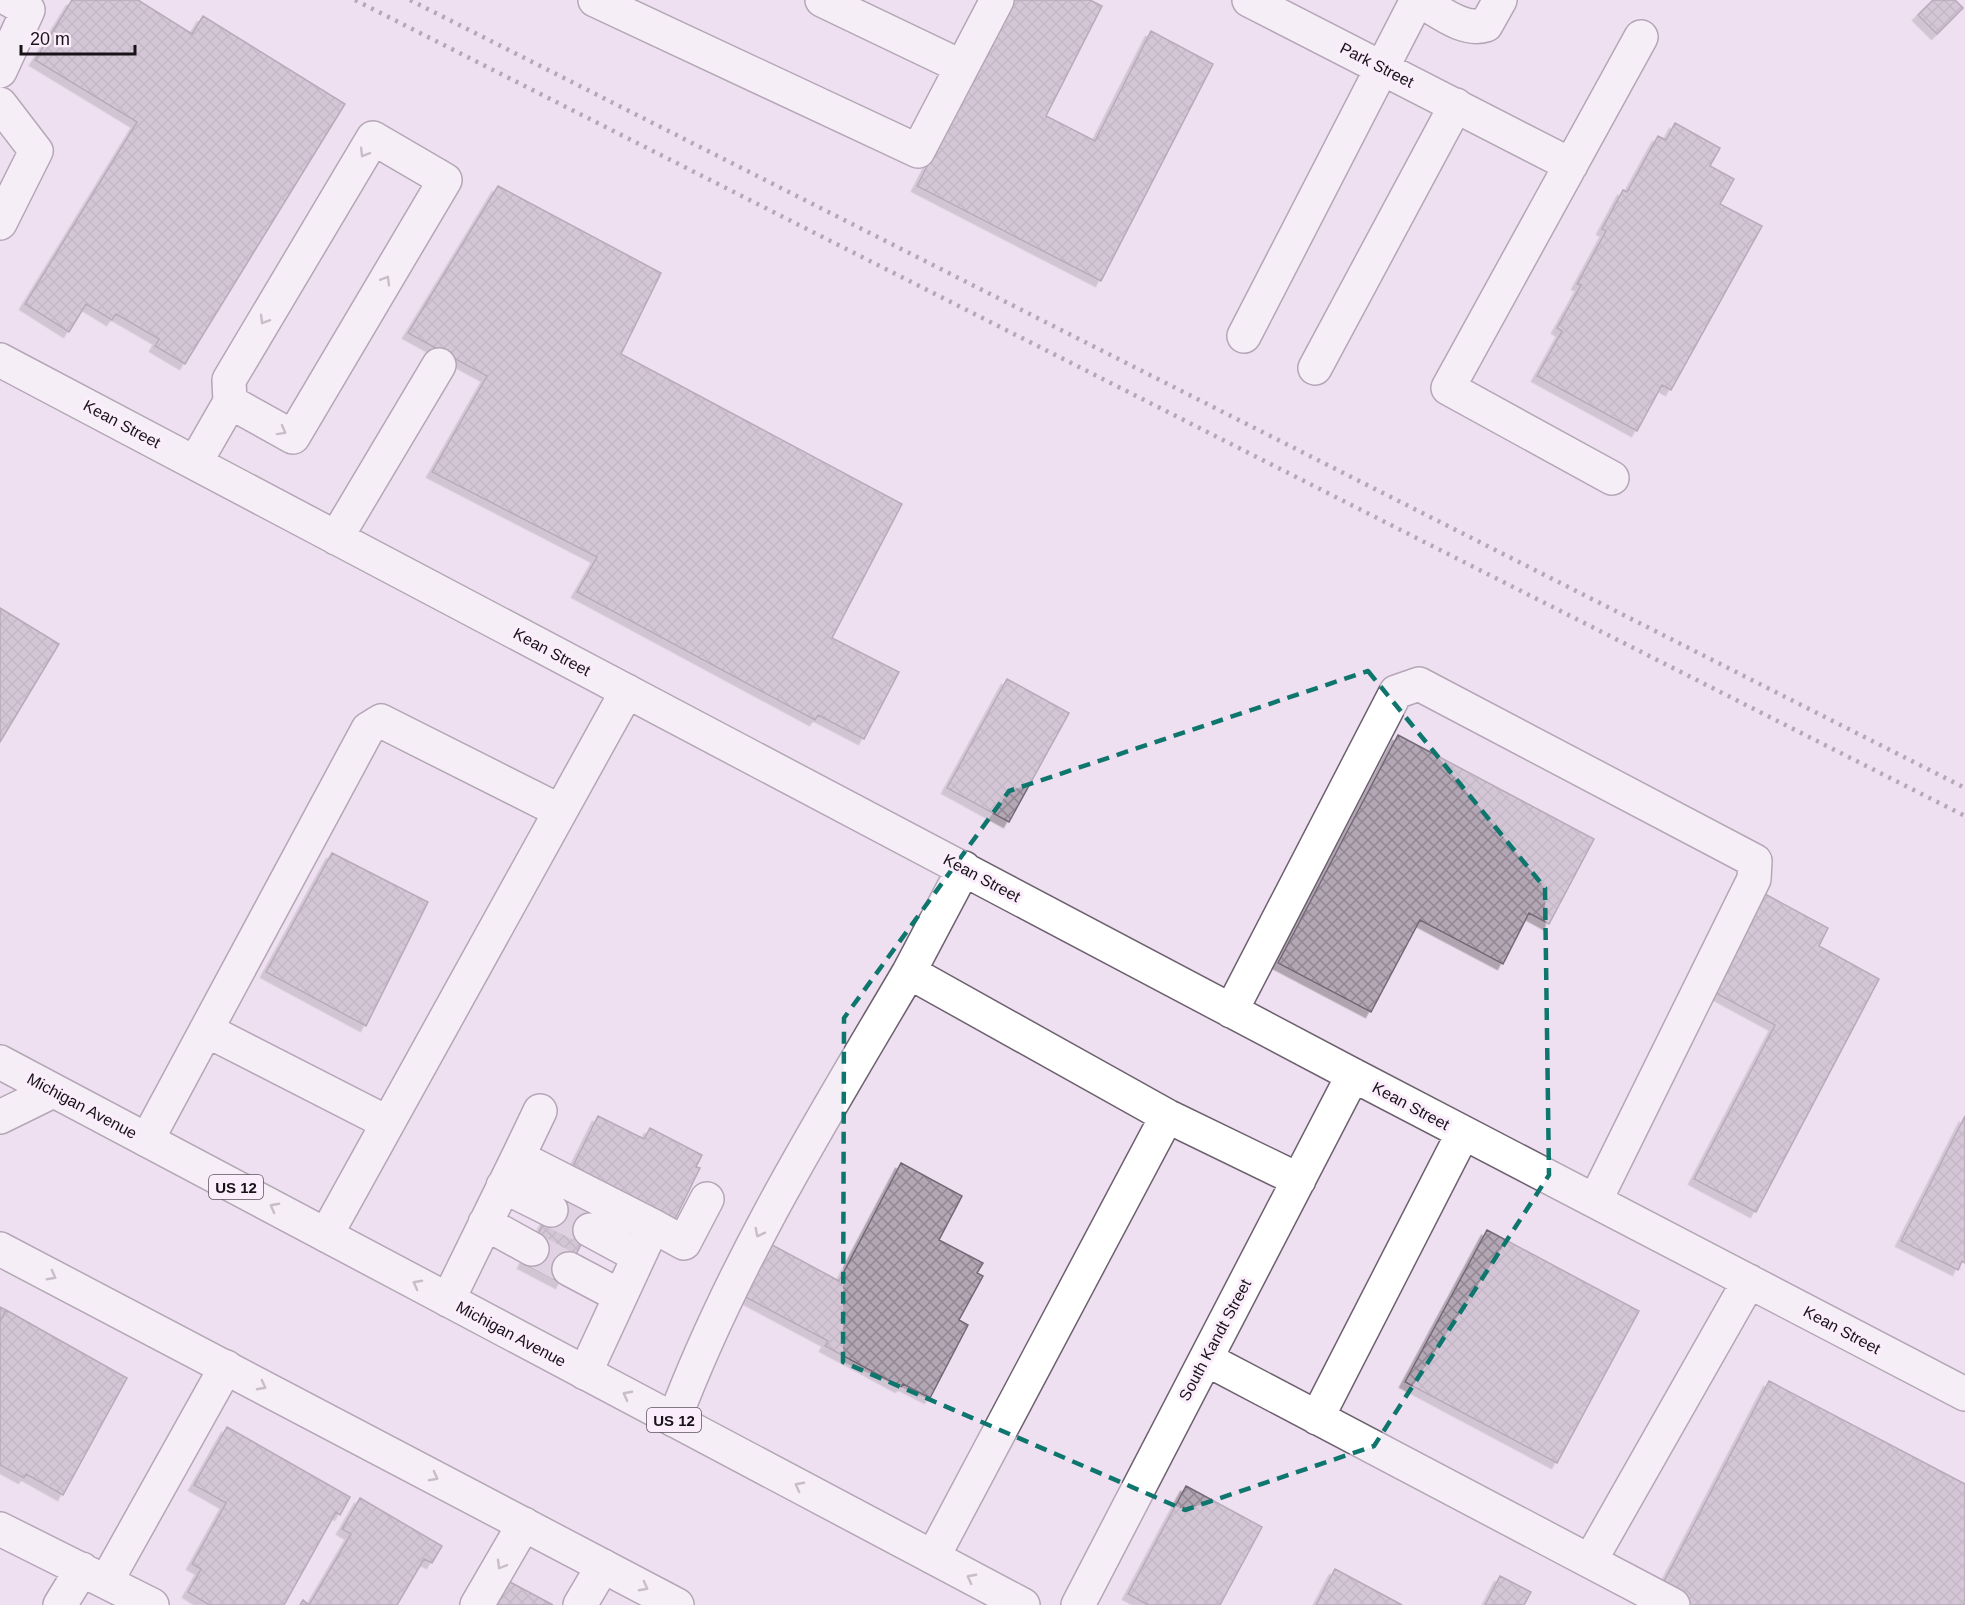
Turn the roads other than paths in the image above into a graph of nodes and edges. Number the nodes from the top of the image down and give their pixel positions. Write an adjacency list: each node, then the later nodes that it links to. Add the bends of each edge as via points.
1 (595, 0): 10 (street, via 918,151)
2 (822, 0): 10 (street)
3 (997, 0): 10 (street)
4 (1250, 0): 8 (street, Park Street)
5 (1418, 0): 6 (street, via 1467,27 1477,28 1486,25); 11 (street)
6 (1500, 0)
7 (19, 5): 12 (street)
8 (1297, 11): 11 (street, Park Street)
9 (1641, 37): 15 (street)
10 (962, 67)
11 (1382, 67): 14 (street, Park Street); 17 (street)
12 (0, 71)
13 (0, 104): 16 (street, via 36,151)
14 (1456, 105): 15 (street, Park Street); 20 (street)
15 (1571, 165): 23 (street, via 1448,388)
16 (0, 224)
17 (1244, 336)
18 (0, 360): 22 (street, Kean Street)
19 (439, 365): 24 (street)
20 (1315, 368)
21 (230, 402): 21 (street, one-way to 21, via 293,437 445,180 373,138 229,380); 22 (street)
22 (195, 463): 24 (street, Kean Street)
23 (1612, 478)
24 (336, 538): 25 (street, Kean Street)
25 (627, 691): 26 (street); 27 (street, Kean Street)
26 (560, 811): 30 (street, via 381,721 368,729); 37 (street)
27 (964, 868): 28 (street); 29 (street, Kean Street)
28 (909, 972): 35 (street); 62 (street, one-way to 62, via 785,1181 701,1347)
29 (1231, 1011): 32 (street, Kean Street); 44 (street, via 1396,692 1419,684 1755,861 1754,879)
30 (208, 1031): 37 (street); 39 (street)
31 (0, 1062): 33 (street, Michigan Avenue / US 12)
32 (1353, 1076): 38 (street, Kean Street); 41 (street, South Kandt Street)
33 (53, 1091): 36 (street); 39 (street, Michigan Avenue / US 12)
34 (540, 1111): 40 (street)
35 (1167, 1116): 41 (street); 65 (street)
36 (0, 1117)
37 (388, 1123): 49 (street)
38 (1463, 1133): 44 (street, Kean Street); 61 (street)
39 (147, 1140): 49 (street, Michigan Avenue / US 12, one-way to 39)
40 (518, 1157): 42 (street); 47 (street)
41 (1299, 1179): 57 (street, South Kandt Street)
42 (503, 1186): 45 (street); 46 (street)
43 (707, 1199): 47 (street, via 684,1243)
44 (1595, 1201): 54 (street, Kean Street)
45 (550, 1210)
46 (485, 1223): 51 (street); 56 (street)
47 (653, 1226): 52 (street)
48 (590, 1230): 52 (street)
49 (326, 1235): 56 (street, Michigan Avenue / US 12, one-way to 49)
50 (0, 1249): 58 (street, one-way to 58)
51 (532, 1249)
52 (638, 1256): 55 (street)
53 (569, 1269): 55 (street)
54 (1749, 1281): 60 (street, Kean Street); 66 (street)
55 (620, 1296): 59 (street)
56 (448, 1300): 59 (street, Michigan Avenue / US 12)
57 (1206, 1359): 61 (street); 75 (street, South Kandt Street)
58 (226, 1367): 63 (street, one-way to 63); 68 (street)
59 (585, 1373): 62 (street, Michigan Avenue / US 12, one-way to 59)
60 (1965, 1394)
61 (1317, 1418): 66 (street)
62 (674, 1420): 65 (street, Michigan Avenue / US 12, one-way to 62)
63 (524, 1524): 67 (street); 71 (street, one-way to 71)
64 (0, 1529): 68 (street)
65 (933, 1557): 74 (street, Michigan Avenue / US 12, one-way to 65)
66 (1590, 1561): 76 (street)
67 (603, 1566): 72 (street); 73 (street, one-way to 73)
68 (94, 1575): 69 (street); 70 (street)
69 (60, 1605)
70 (152, 1605)
71 (477, 1605)
72 (580, 1605)
73 (677, 1605)
74 (1023, 1605)
75 (1078, 1605)
76 (1673, 1605)

